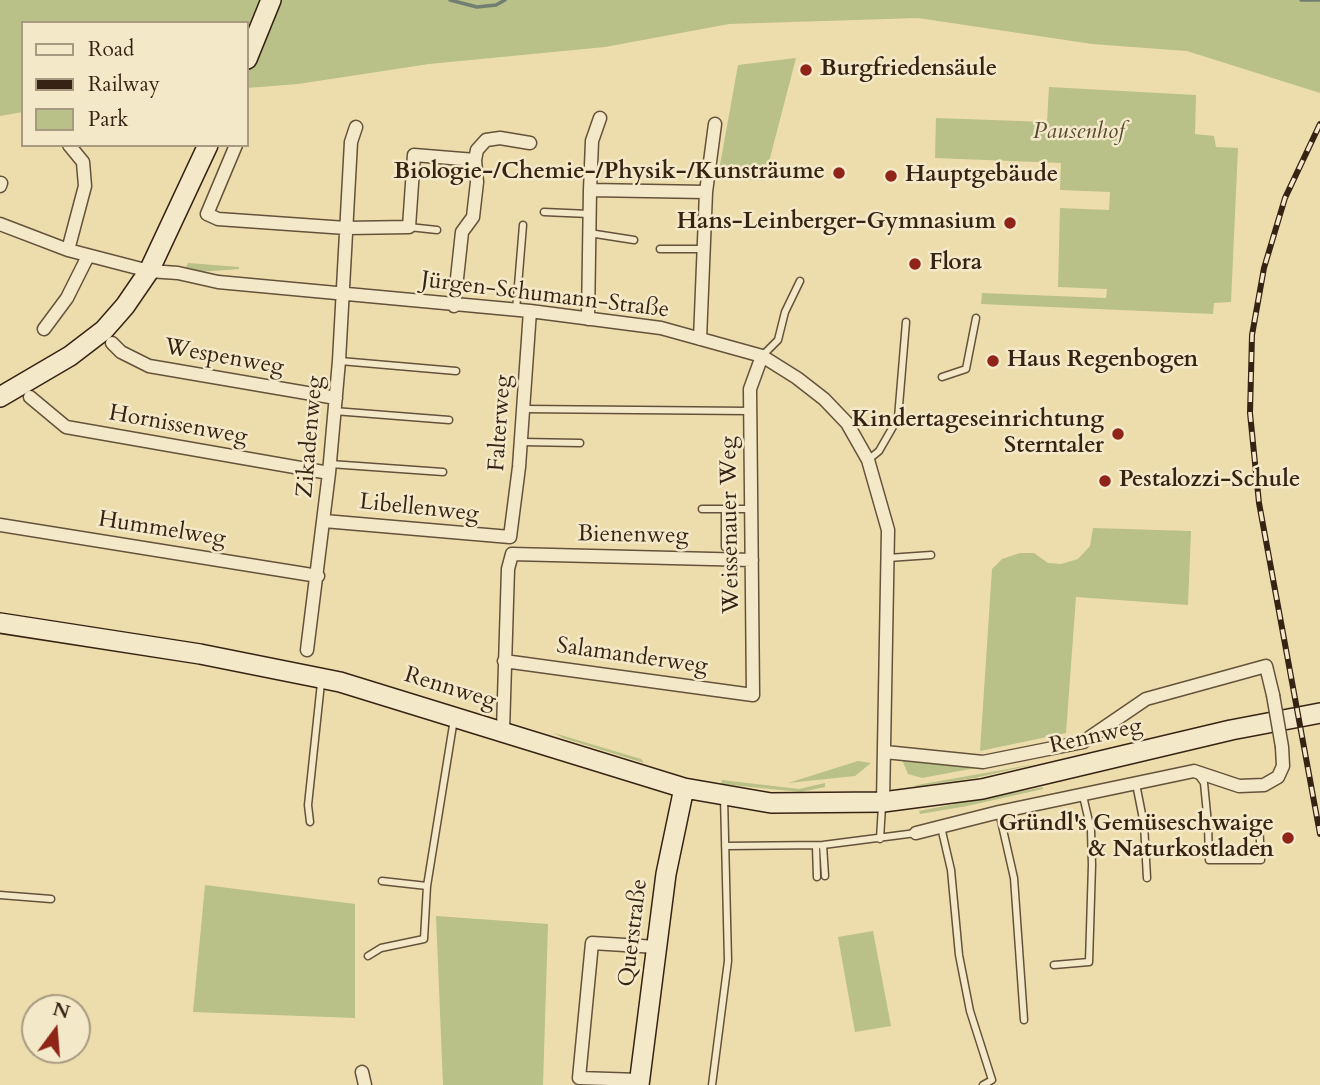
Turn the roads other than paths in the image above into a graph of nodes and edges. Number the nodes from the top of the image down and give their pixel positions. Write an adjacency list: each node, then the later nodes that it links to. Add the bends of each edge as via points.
1 (271, 0): 2 (main road)
2 (248, 57)
3 (600, 118): 11 (street, via 592,141)
4 (715, 124): 12 (street)
5 (356, 127): 17 (street, Zikadenweg)
6 (530, 143): 10 (street, via 486,140)
7 (71, 147): 23 (street, via 83,162 85,186)
8 (207, 147): 26 (main road)
9 (235, 147): 17 (street, via 207,214 218,219)
10 (475, 160): 18 (street, via 414,155); 29 (street, via 473,217 462,232)
11 (590, 190): 12 (street); 14 (street)
12 (706, 192): 24 (street)
13 (544, 212): 14 (lane)
14 (589, 214): 20 (street)
15 (0, 224): 23 (street, Jürgen-Schumann-Straße)
16 (523, 225): 30 (lane)
17 (346, 228): 18 (street); 28 (street, Zikadenweg)
18 (409, 228): 19 (lane)
19 (437, 230)
20 (589, 233): 21 (lane); 33 (street)
21 (634, 240)
22 (660, 249): 24 (lane)
23 (68, 250): 25 (street, Jürgen-Schumann-Straße)
24 (704, 250): 36 (street)
25 (88, 256): 26 (street, Jürgen-Schumann-Straße); 35 (street, via 67,298)
26 (149, 271): 28 (street, Jürgen-Schumann-Straße); 42 (main road, via 104,330)
27 (800, 281): 38 (lane, via 778,340)
28 (342, 294): 29 (street, Jürgen-Schumann-Straße); 39 (street, Zikadenweg)
29 (454, 306): 30 (street, Jürgen-Schumann-Straße)
30 (516, 310): 31 (street, Jürgen-Schumann-Straße)
31 (530, 311): 33 (street, Jürgen-Schumann-Straße); 45 (street, Falterweg)
32 (976, 318): 41 (lane, via 966,369)
33 (588, 319): 36 (street, Jürgen-Schumann-Straße, via 661,328)
34 (906, 322): 50 (lane, via 898,418 879,451)
35 (44, 329)
36 (700, 339): 38 (street, Jürgen-Schumann-Straße)
37 (112, 343): 44 (street, Wespenweg, via 149,366)
38 (762, 356): 46 (street, Weissenauer Weg, via 750,389); 50 (street, Jürgen-Schumann-Straße, via 824,398 847,423)
39 (339, 361): 40 (lane); 44 (street, Zikadenweg)
40 (456, 371)
41 (942, 377)
42 (0, 397)
43 (30, 397): 51 (street, Hornissenweg, via 66,427)
44 (335, 404): 47 (lane); 51 (street, Zikadenweg)
45 (523, 409): 46 (lane); 48 (street, Falterweg)
46 (750, 411): 55 (street, Weissenauer Weg)
47 (449, 420)
48 (521, 442): 49 (lane); 58 (street, Falterweg)
49 (580, 443)
50 (868, 460): 61 (street, Jürgen-Schumann-Straße, via 888,530)
51 (329, 469): 52 (lane); 56 (street, Zikadenweg)
52 (443, 472)
53 (702, 509): 54 (lane)
54 (725, 509): 55 (lane); 59 (lane)
55 (751, 509): 62 (street, Weissenauer Weg)
56 (324, 521): 58 (street, Libellenweg); 63 (street, Zikadenweg)
57 (0, 525): 63 (street, Hummelweg)
58 (510, 537)
59 (725, 547)
60 (932, 555): 61 (lane)
61 (888, 558): 72 (street, Jürgen-Schumann-Straße)
62 (752, 560): 66 (street, Bienenweg, via 512,554); 68 (street, Weissenauer Weg)
63 (318, 576): 65 (street, Zikadenweg)
64 (0, 623): 67 (main road, Rennweg)
65 (307, 650)
66 (504, 661): 68 (street, Salamanderweg); 71 (street)
67 (322, 677): 70 (main road, Rennweg); 80 (lane)
68 (753, 695)
69 (1320, 713): 78 (main road, Rennweg, via 993,787)
70 (455, 716): 71 (main road, Rennweg); 90 (lane)
71 (503, 730): 75 (main road, Rennweg)
72 (885, 752): 73 (street, bridge, via 983,762 1083,742 1146,699 1266,666 1282,747 1283,766 1278,777 1264,785 1239,786); 78 (street, Jürgen-Schumann-Straße)
73 (1194, 771): 74 (street); 81 (lane, via 1204,783)
74 (1136, 784): 76 (street); 88 (lane)
75 (684, 788): 77 (main road, Rennweg); 93 (main road, Querstraße)
76 (1083, 796): 79 (street); 95 (lane, via 1091,830 1089,962)
77 (724, 797): 78 (main road, Rennweg, via 771,803); 85 (lane)
78 (883, 802): 84 (lane)
79 (999, 812): 82 (street); 96 (lane, via 1014,878)
80 (310, 822)
81 (1208, 824): 81 (lane, via 1209,860 1261,860 1259,823)
82 (941, 825): 83 (street); 101 (lane, via 970,1011 992,1080)
83 (916, 833): 84 (lane)
84 (880, 839): 86 (lane)
85 (725, 846): 86 (lane); 100 (lane, via 727,961)
86 (819, 846): 87 (lane)
87 (821, 876)
88 (1147, 878)
89 (382, 881): 90 (lane)
90 (427, 886): 94 (lane, via 424,939 381,948)
91 (0, 895): 92 (lane)
92 (51, 899)
93 (657, 947): 98 (main road, Querstraße); 98 (street, via 592,943 579,1078)
94 (368, 956)
95 (1054, 965)
96 (1024, 1020)
97 (362, 1072): 99 (street)
98 (639, 1082)
99 (365, 1085)
100 (712, 1085)
101 (983, 1085)

